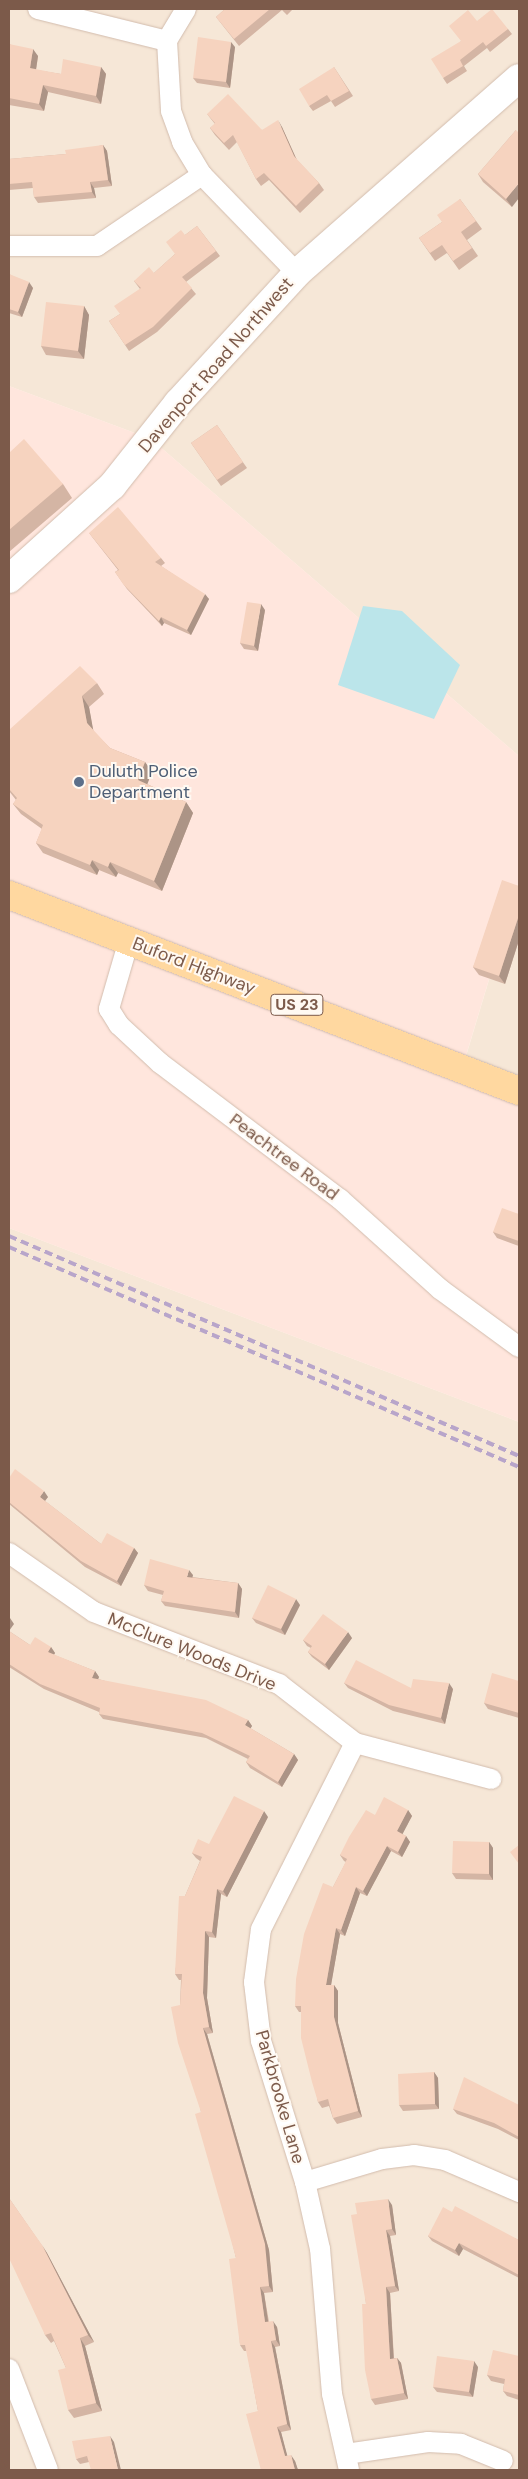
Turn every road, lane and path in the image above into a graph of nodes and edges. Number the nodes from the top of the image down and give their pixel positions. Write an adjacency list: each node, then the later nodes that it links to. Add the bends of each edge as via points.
1 (38, 9): 3 (street)
2 (186, 9): 3 (street)
3 (167, 42): 5 (street, via 171,111)
4 (519, 78): 7 (street, Davenport Road Northwest)
5 (202, 175): 6 (street, via 97,246); 7 (street)
6 (9, 246)
7 (297, 273): 8 (street, Davenport Road Northwest, via 178,403 112,486)
8 (9, 578)
9 (9, 895): 10 (main road, Buford Highway / US 23)
10 (129, 940): 11 (main road, Buford Highway / US 23); 12 (street, Peachtree Road, via 109,1009 119,1025 160,1063 340,1199 440,1289)
11 (519, 1091)
12 (519, 1347)
13 (9, 1553): 14 (street, McClure Woods Drive, via 94,1612 279,1684)
14 (355, 1743): 15 (street, McClure Woods Drive); 16 (street, Parkbrooke Lane, via 261,1929 254,1982 261,2041)
15 (491, 1779)
16 (305, 2182): 17 (street, via 382,2159 414,2155 445,2160); 21 (street, Parkbrooke Lane, via 320,2249 332,2394)
17 (519, 2192)
18 (9, 2368): 19 (street)
19 (16, 2409): 22 (street)
20 (503, 2461): 21 (street, via 461,2444 428,2442)
21 (348, 2462)
22 (48, 2470)

